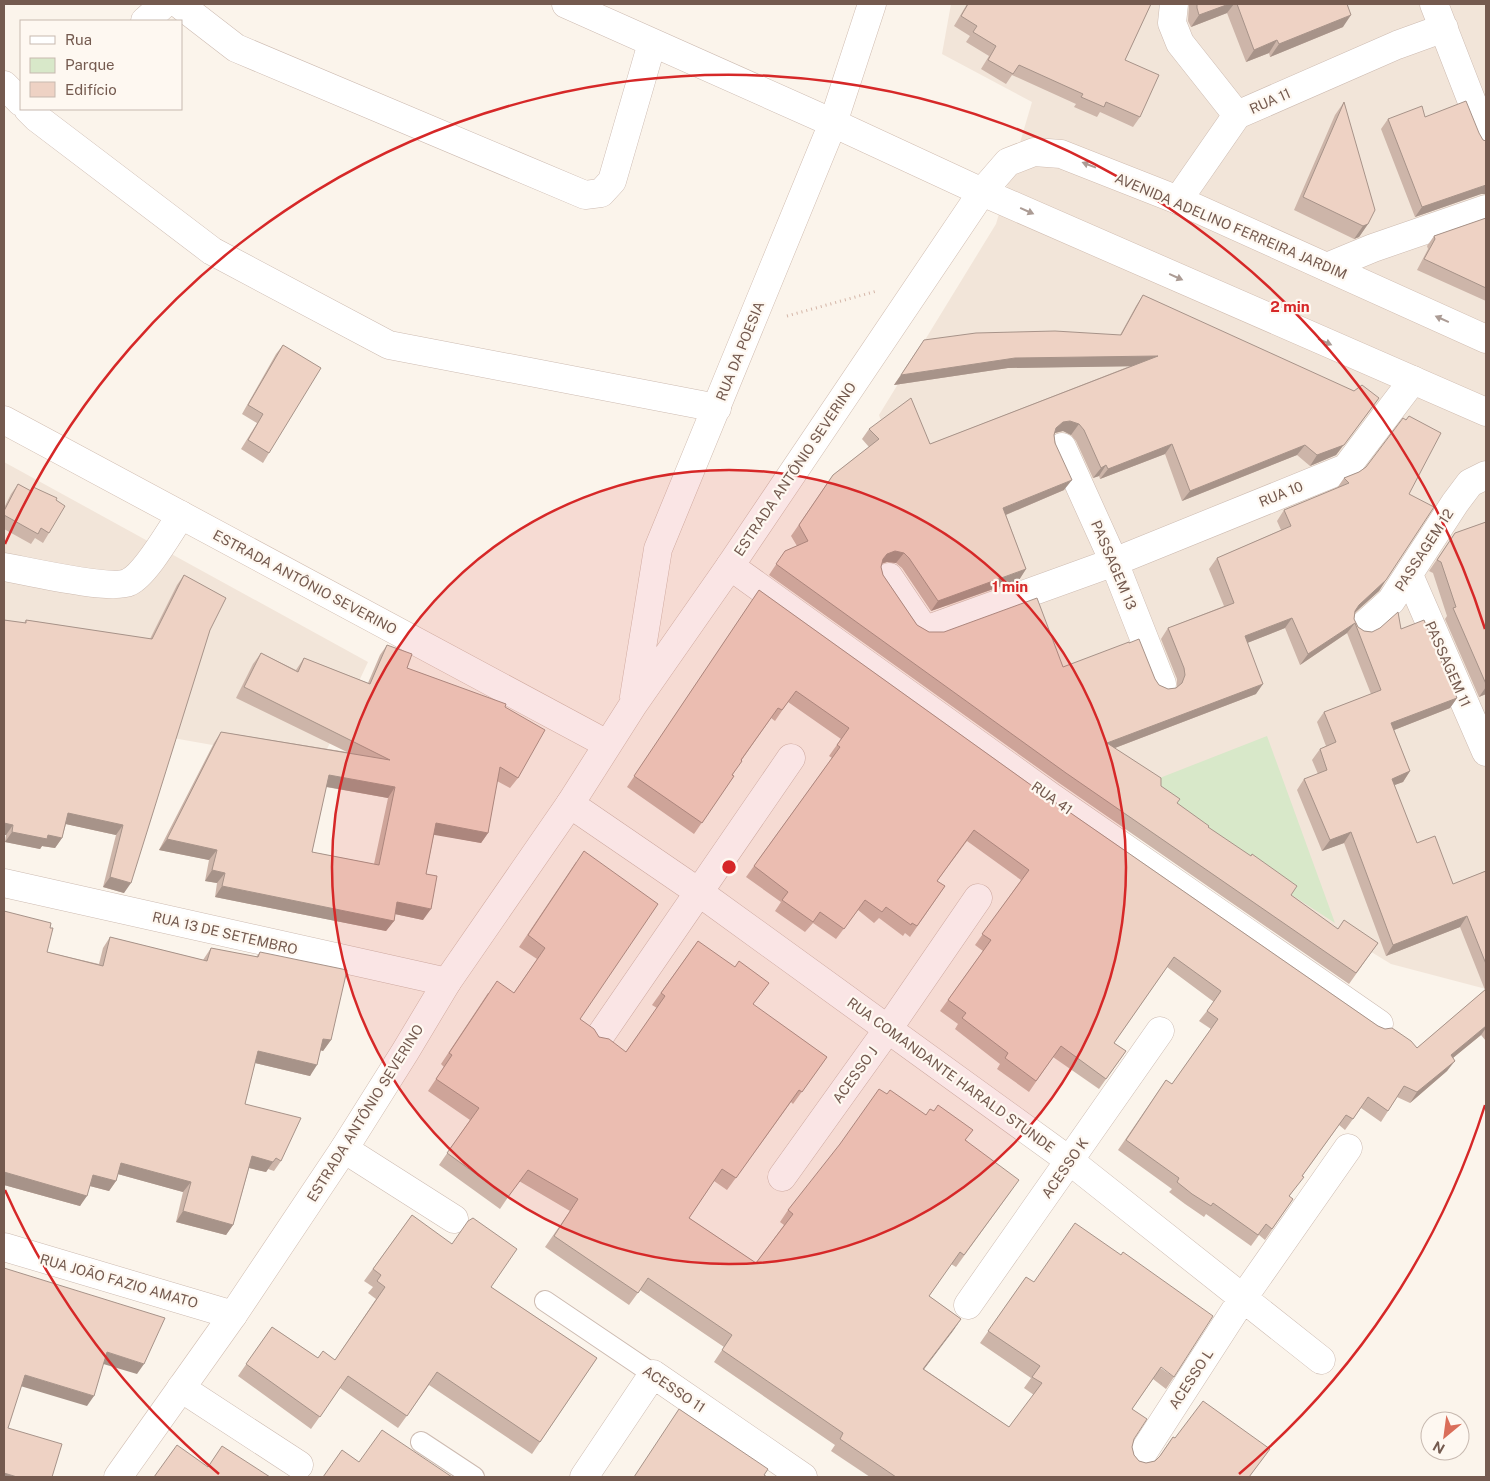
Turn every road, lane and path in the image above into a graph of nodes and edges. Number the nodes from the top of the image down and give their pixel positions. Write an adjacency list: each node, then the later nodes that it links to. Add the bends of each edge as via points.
1 (164, 4): 7 (street)
2 (179, 4): 8 (street, via 236,48 585,195 601,193 612,181)
3 (566, 4): 8 (street)
4 (872, 4): 13 (street, RUA DA POESIA)
5 (1174, 4): 12 (street, via 1172,23 1180,44)
6 (1439, 16): 12 (street, RUA 11, via 1397,45); 14 (street)
7 (145, 20)
8 (652, 43): 13 (street)
9 (4, 85): 10 (street)
10 (20, 98)
11 (34, 110): 23 (street, via 212,251 389,345)
12 (1237, 115): 16 (street, RUA 11)
13 (834, 123): 15 (street); 20 (street, RUA DA POESIA)
14 (1486, 138)
15 (982, 192): 16 (street, AVENIDA ADELINO FERREIRA JARDIM, one-way to 15, via 1061,154 1034,152 1008,162); 22 (street, one-way to 22); 30 (street, ESTRADA ANTÔNIO SEVERINO)
16 (1178, 200): 18 (street, AVENIDA ADELINO FERREIRA JARDIM)
17 (1486, 209): 18 (street)
18 (1327, 267): 21 (street, AVENIDA ADELINO FERREIRA JARDIM, one-way to 18)
19 (878, 290): 20 (path)
20 (750, 326): 23 (street, RUA DA POESIA)
21 (1486, 339)
22 (1413, 380): 24 (street); 29 (street, RUA 10, via 1346,468)
23 (717, 408): 36 (street, RUA DA POESIA, via 658,549)
24 (1486, 412)
25 (4, 420): 28 (street, ESTRADA ANTÔNIO SEVERINO)
26 (1062, 447): 29 (street, PASSAGEM 13)
27 (1486, 475): 32 (street, PASSAGEM 12, via 1470,484 1455,503)
28 (181, 515): 31 (street, via 142,571 129,582 109,585); 37 (street, ESTRADA ANTÔNIO SEVERINO)
29 (1114, 562): 33 (street, RUA 10, via 927,628 922,626); 35 (street, PASSAGEM 13)
30 (730, 566): 36 (street, ESTRADA ANTÔNIO SEVERINO); 45 (street, RUA 41, via 1050,796)
31 (4, 567)
32 (1409, 576): 34 (street, PASSAGEM 12, via 1391,602); 38 (street, PASSAGEM 11)
33 (889, 578)
34 (1362, 627)
35 (1162, 684)
36 (633, 705): 37 (street, ESTRADA ANTÔNIO SEVERINO)
37 (607, 744): 40 (street, ESTRADA ANTÔNIO SEVERINO)
38 (1486, 752)
39 (791, 758): 42 (street)
40 (570, 804): 42 (street, RUA COMANDANTE HARALD STUNDE); 44 (street, ESTRADA ANTÔNIO SEVERINO)
41 (4, 883): 44 (street, RUA 13 DE SETEMBRO)
42 (700, 893): 46 (street, RUA COMANDANTE HARALD STUNDE); 48 (street)
43 (978, 898): 46 (street, ACESSO J)
44 (447, 982): 50 (street, ESTRADA ANTÔNIO SEVERINO)
45 (1379, 1024)
46 (888, 1029): 51 (street, RUA COMANDANTE HARALD STUNDE); 52 (street, ACESSO J)
47 (1160, 1031): 51 (street, ACESSO K)
48 (600, 1036)
49 (1348, 1148): 55 (street, ACESSO L)
50 (344, 1149): 53 (street); 58 (street, ESTRADA ANTÔNIO SEVERINO)
51 (1070, 1161): 55 (street, RUA COMANDANTE HARALD STUNDE); 57 (street, ACESSO K)
52 (782, 1177)
53 (454, 1219)
54 (4, 1247): 58 (street, RUA JOÃO FAZIO AMATO)
55 (1243, 1298): 59 (street, RUA COMANDANTE HARALD STUNDE); 63 (street, ACESSO L)
56 (545, 1301): 60 (lane, ACESSO 11)
57 (968, 1305)
58 (234, 1315): 61 (street, ESTRADA ANTÔNIO SEVERINO)
59 (1321, 1360)
60 (653, 1374): 67 (street); 68 (street, ACESSO 11)
61 (181, 1388): 64 (street); 65 (street, ESTRADA ANTÔNIO SEVERINO)
62 (421, 1442): 66 (lane)
63 (1139, 1459)
64 (299, 1464)
65 (118, 1477)
66 (474, 1477)
67 (584, 1477)
68 (803, 1477)

